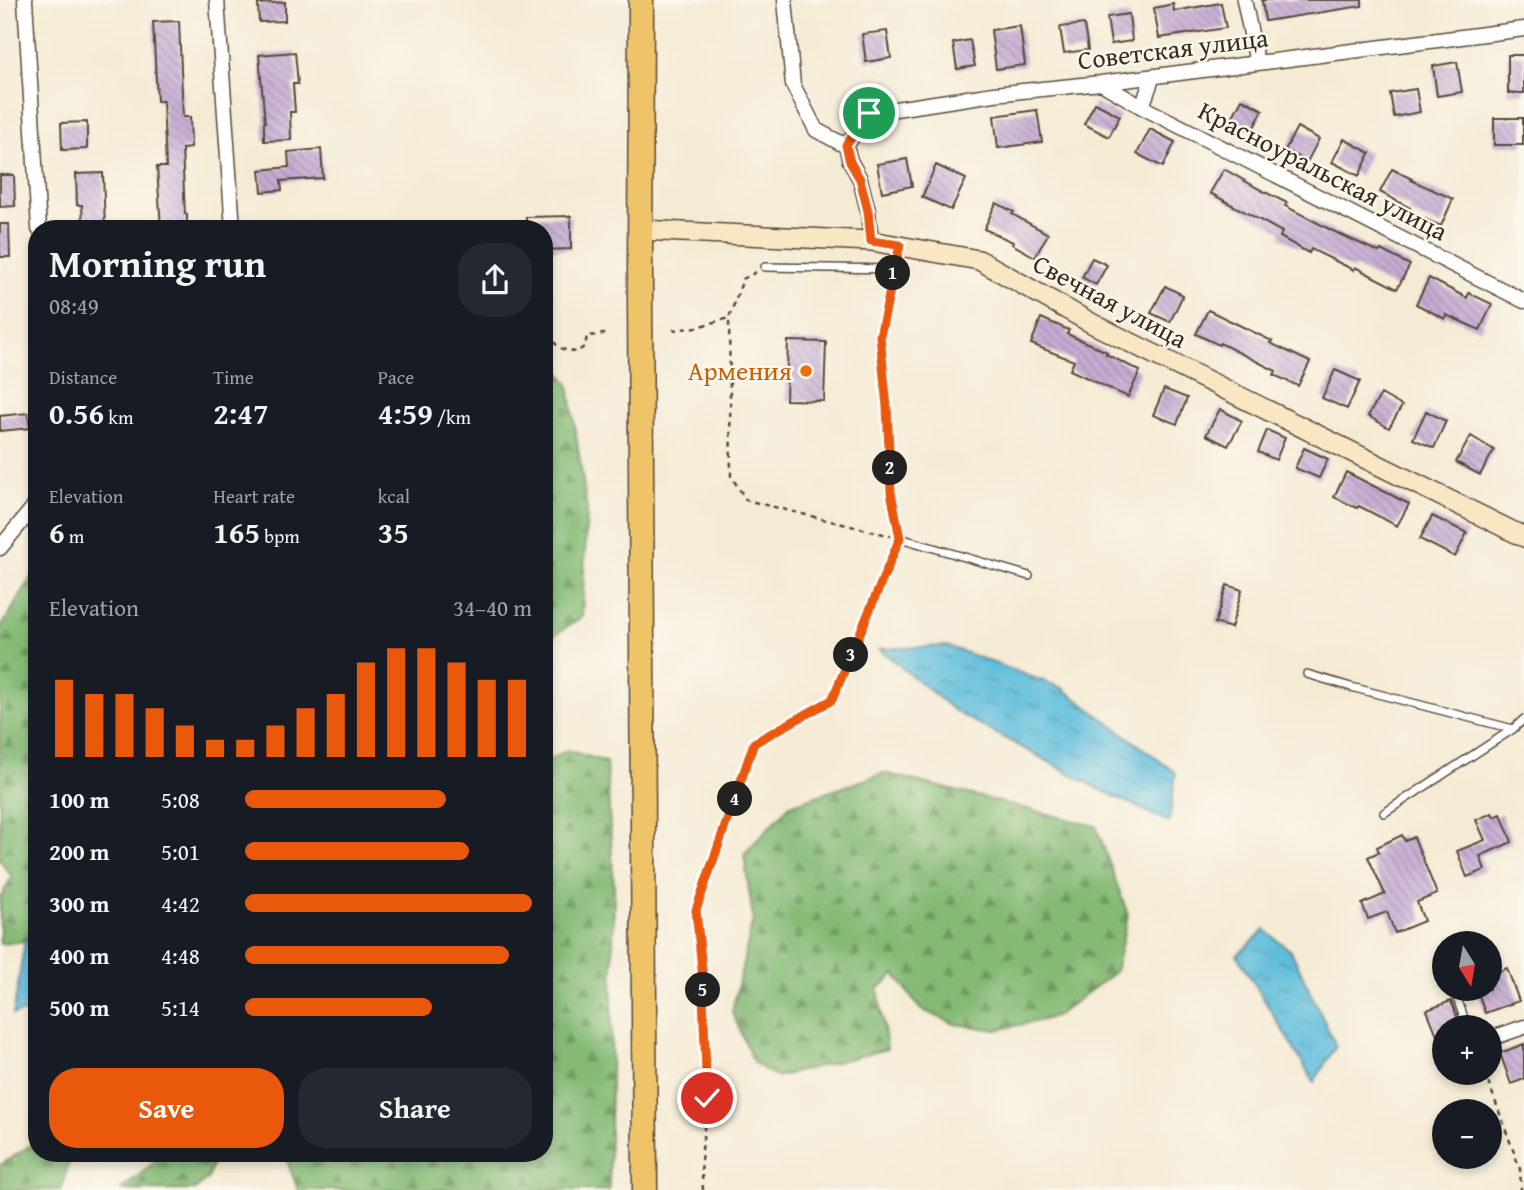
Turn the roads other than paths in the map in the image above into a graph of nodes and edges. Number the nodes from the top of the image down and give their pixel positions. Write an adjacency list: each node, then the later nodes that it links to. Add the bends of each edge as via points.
1 (25, 0): 14 (street)
2 (217, 0): 15 (street)
3 (632, 0): 8 (street)
4 (641, 0): 8 (highway)
5 (785, 0): 13 (street, via 793,85 816,131)
6 (1244, 0): 9 (street)
7 (1524, 29): 9 (street, Советская улица)
8 (641, 30): 16 (highway)
9 (1256, 63): 10 (street, Советская улица)
10 (1153, 76): 11 (street, Советская улица); 12 (street)
11 (1101, 83): 12 (street, Красноуральская улица); 13 (street, Советская улица, via 869,113)
12 (1142, 107): 21 (street, Красноуральская улица)
13 (846, 145): 17 (street, via 860,179)
14 (38, 220)
15 (232, 220)
16 (640, 230): 17 (street, Свечная улица); 32 (highway)
17 (871, 241): 18 (street, Свечная улица)
18 (900, 245): 20 (lane); 23 (street, Свечная улица, via 979,260 1093,324)
19 (765, 267): 20 (lane)
20 (894, 269): 25 (lane, via 880,336 891,492 900,538)
21 (1524, 301)
22 (28, 514): 24 (street)
23 (1524, 537)
24 (0, 548)
25 (1029, 576)
26 (1307, 674): 28 (lane)
27 (1524, 719): 28 (lane)
28 (1513, 729): 29 (lane)
29 (1384, 813)
30 (1524, 1027): 31 (street)
31 (1502, 1035)
32 (645, 1190)

